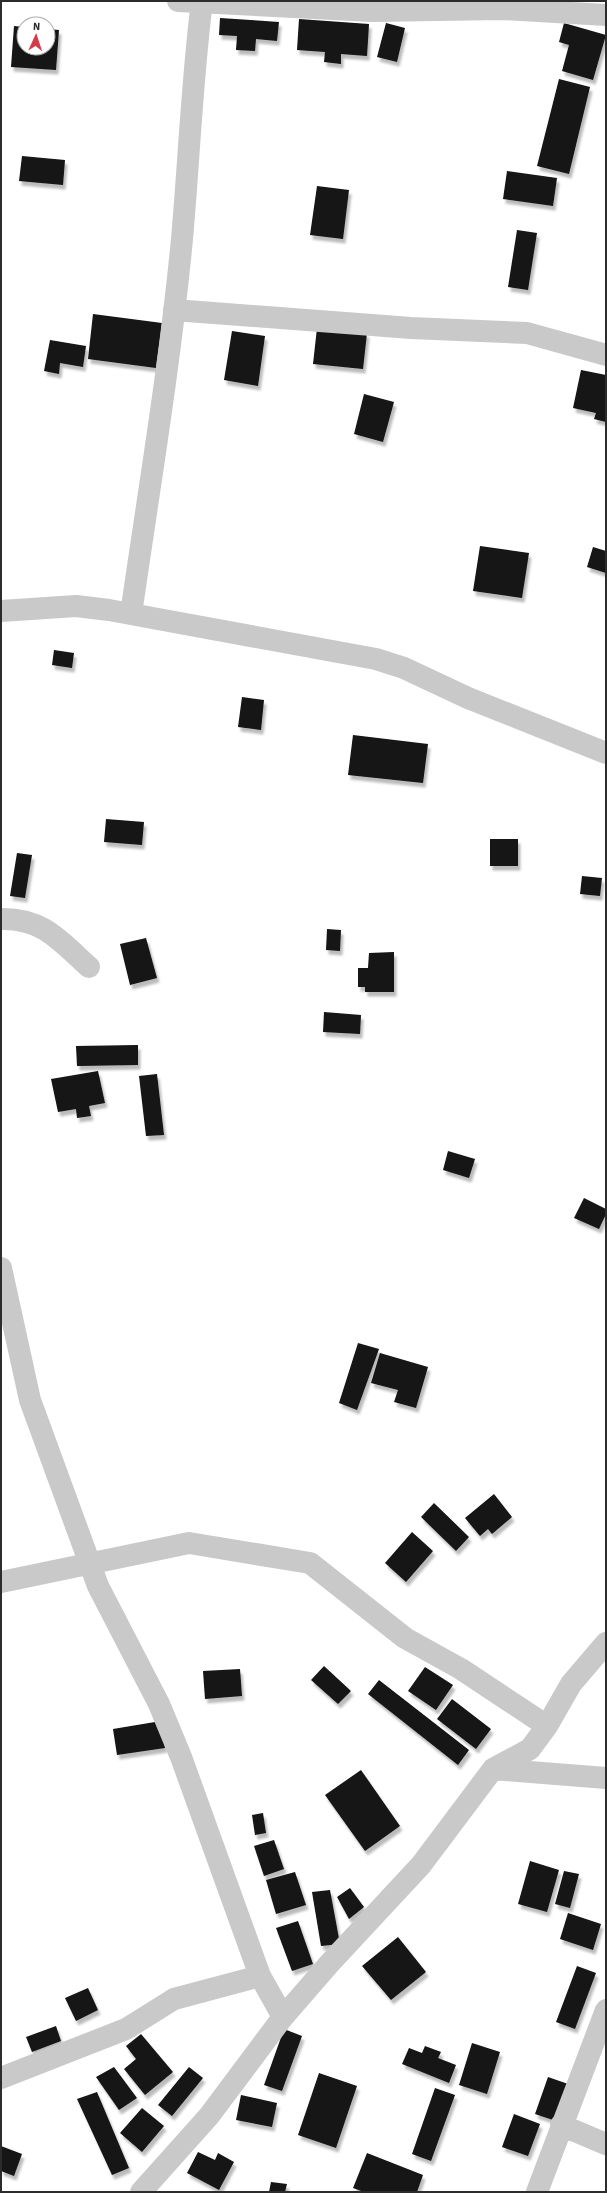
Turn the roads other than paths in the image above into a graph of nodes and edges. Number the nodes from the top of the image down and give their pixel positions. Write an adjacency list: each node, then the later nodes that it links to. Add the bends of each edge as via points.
1 (178, 1): 2 (street)
2 (201, 2): 3 (street, via 372,11 503,9); 4 (street)
3 (606, 16)
4 (174, 310): 5 (street, via 411,328 526,333); 7 (street, via 164,397)
5 (606, 355)
6 (1, 611): 7 (street, via 76,606)
7 (130, 614): 8 (street, via 376,658)
8 (606, 753)
9 (1, 919): 10 (street, via 32,922 45,929)
10 (89, 966)
11 (1, 1268): 12 (street, via 30,1400)
12 (90, 1563): 13 (street); 15 (street, via 189,1543 310,1563 405,1638 461,1669); 18 (street, via 98,1586 159,1704)
13 (1, 1582)
14 (606, 1643): 15 (street, via 571,1684)
15 (547, 1726): 16 (street, via 530,1749)
16 (493, 1769): 17 (street); 20 (street, via 421,1865)
17 (606, 1778)
18 (260, 1976): 20 (street); 21 (street, via 174,1999 126,2029)
19 (606, 2010): 22 (street)
20 (283, 2017): 24 (street, via 209,2116)
21 (1, 2078)
22 (561, 2125): 23 (street); 25 (street)
23 (606, 2144)
24 (140, 2192)
25 (537, 2192)

